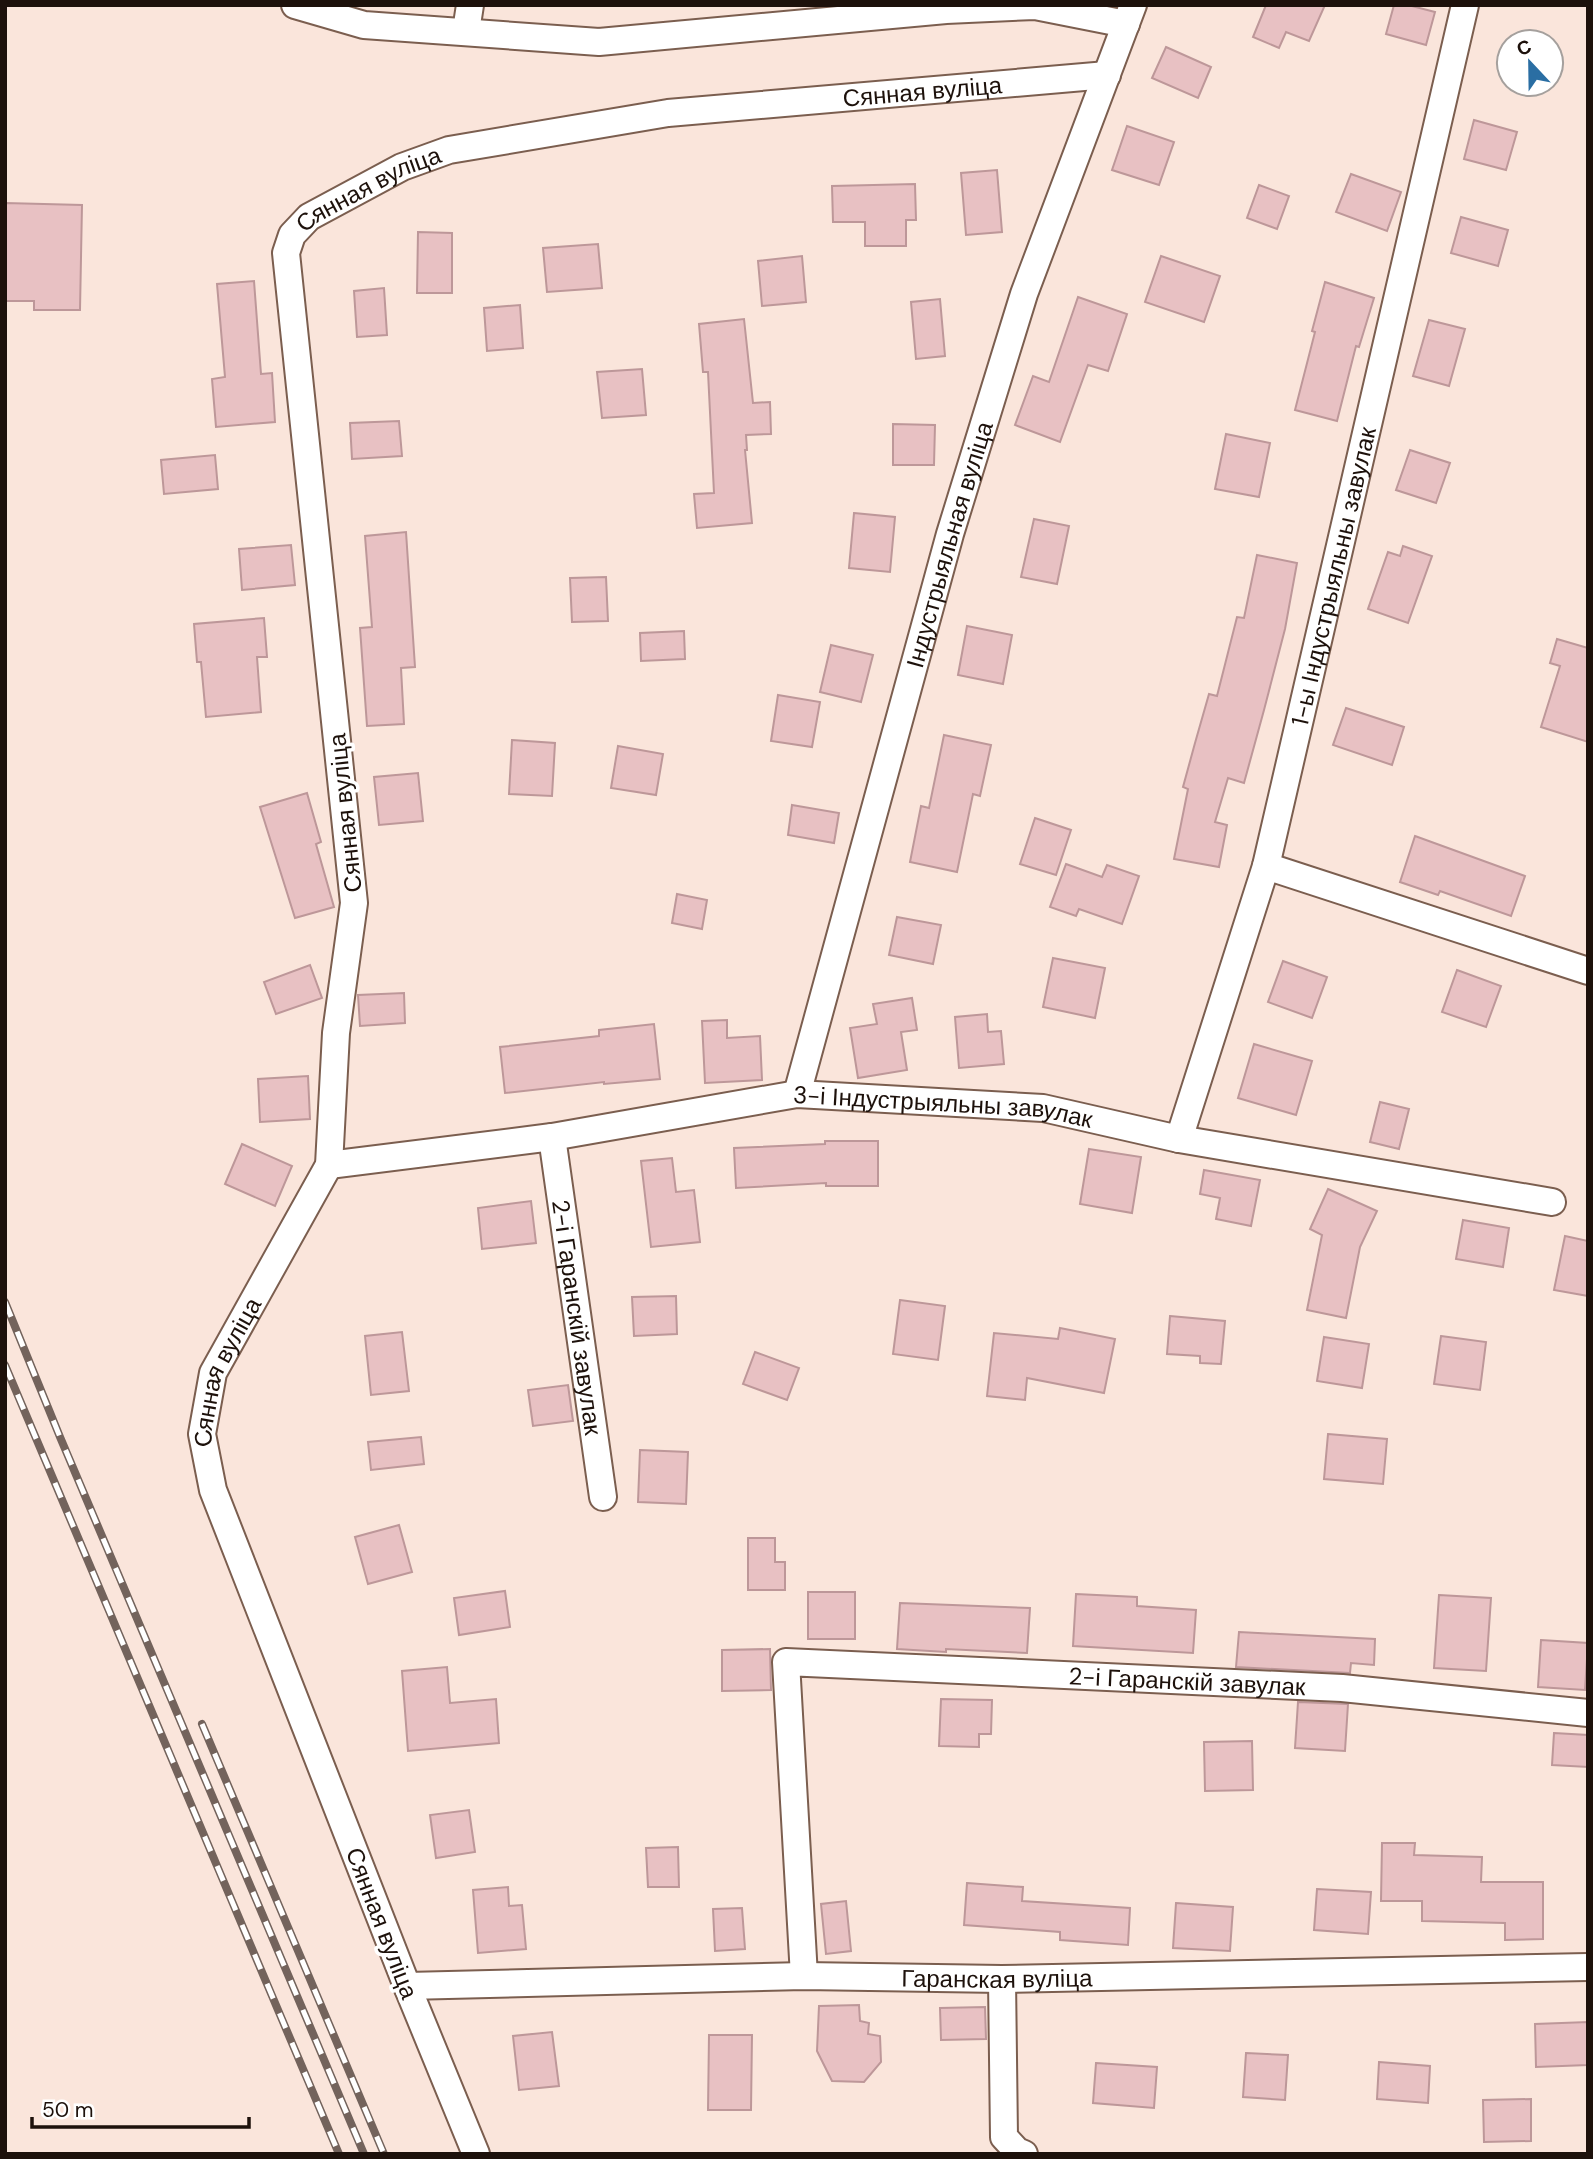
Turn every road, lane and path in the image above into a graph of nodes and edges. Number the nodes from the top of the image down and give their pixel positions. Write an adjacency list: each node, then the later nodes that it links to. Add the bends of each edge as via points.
1 (295, 5): 5 (street, via 364,25)
2 (470, 5): 5 (street)
3 (1465, 5): 7 (street, 1-ы Індустрыяльны завулак)
4 (1130, 15): 5 (street, via 1035,6 946,10 599,42); 6 (street, Індустрыяльная вуліца)
5 (466, 31)
6 (1107, 75): 9 (street, Індустрыяльная вуліца, via 1024,294 954,521); 12 (street, Сянная вуліца, via 667,113 449,150 402,167 309,217 292,235 286,253 354,903 337,1033)
7 (1266, 866): 8 (street); 11 (street, 1-ы Індустрыяльны завулак)
8 (1588, 971)
9 (797, 1094): 10 (street, 3-і Індустрыяльны завулак); 11 (street, 3-і Індустрыяльны завулак, via 1043,1108)
10 (552, 1137): 12 (street, 3-і Індустрыяльны завулак); 14 (street, 2-і Гаранскій завулак)
11 (1179, 1139): 13 (street, 3-і Індустрыяльны завулак)
12 (329, 1165): 19 (street, Сянная вуліца, via 213,1373 202,1434 213,1490)
13 (1552, 1202)
14 (603, 1497)
15 (1588, 1713): 17 (street, 2-і Гаранскій завулак, via 1342,1688 786,1662)
16 (1588, 1967): 18 (street, Гаранская вуліца)
17 (804, 1976): 18 (street, Гаранская вуліца); 19 (street, Гаранская вуліца)
18 (1002, 1979): 21 (street, via 1004,2137)
19 (407, 1986): 20 (street, Сянная вуліца)
20 (476, 2154)
21 (1024, 2154)

